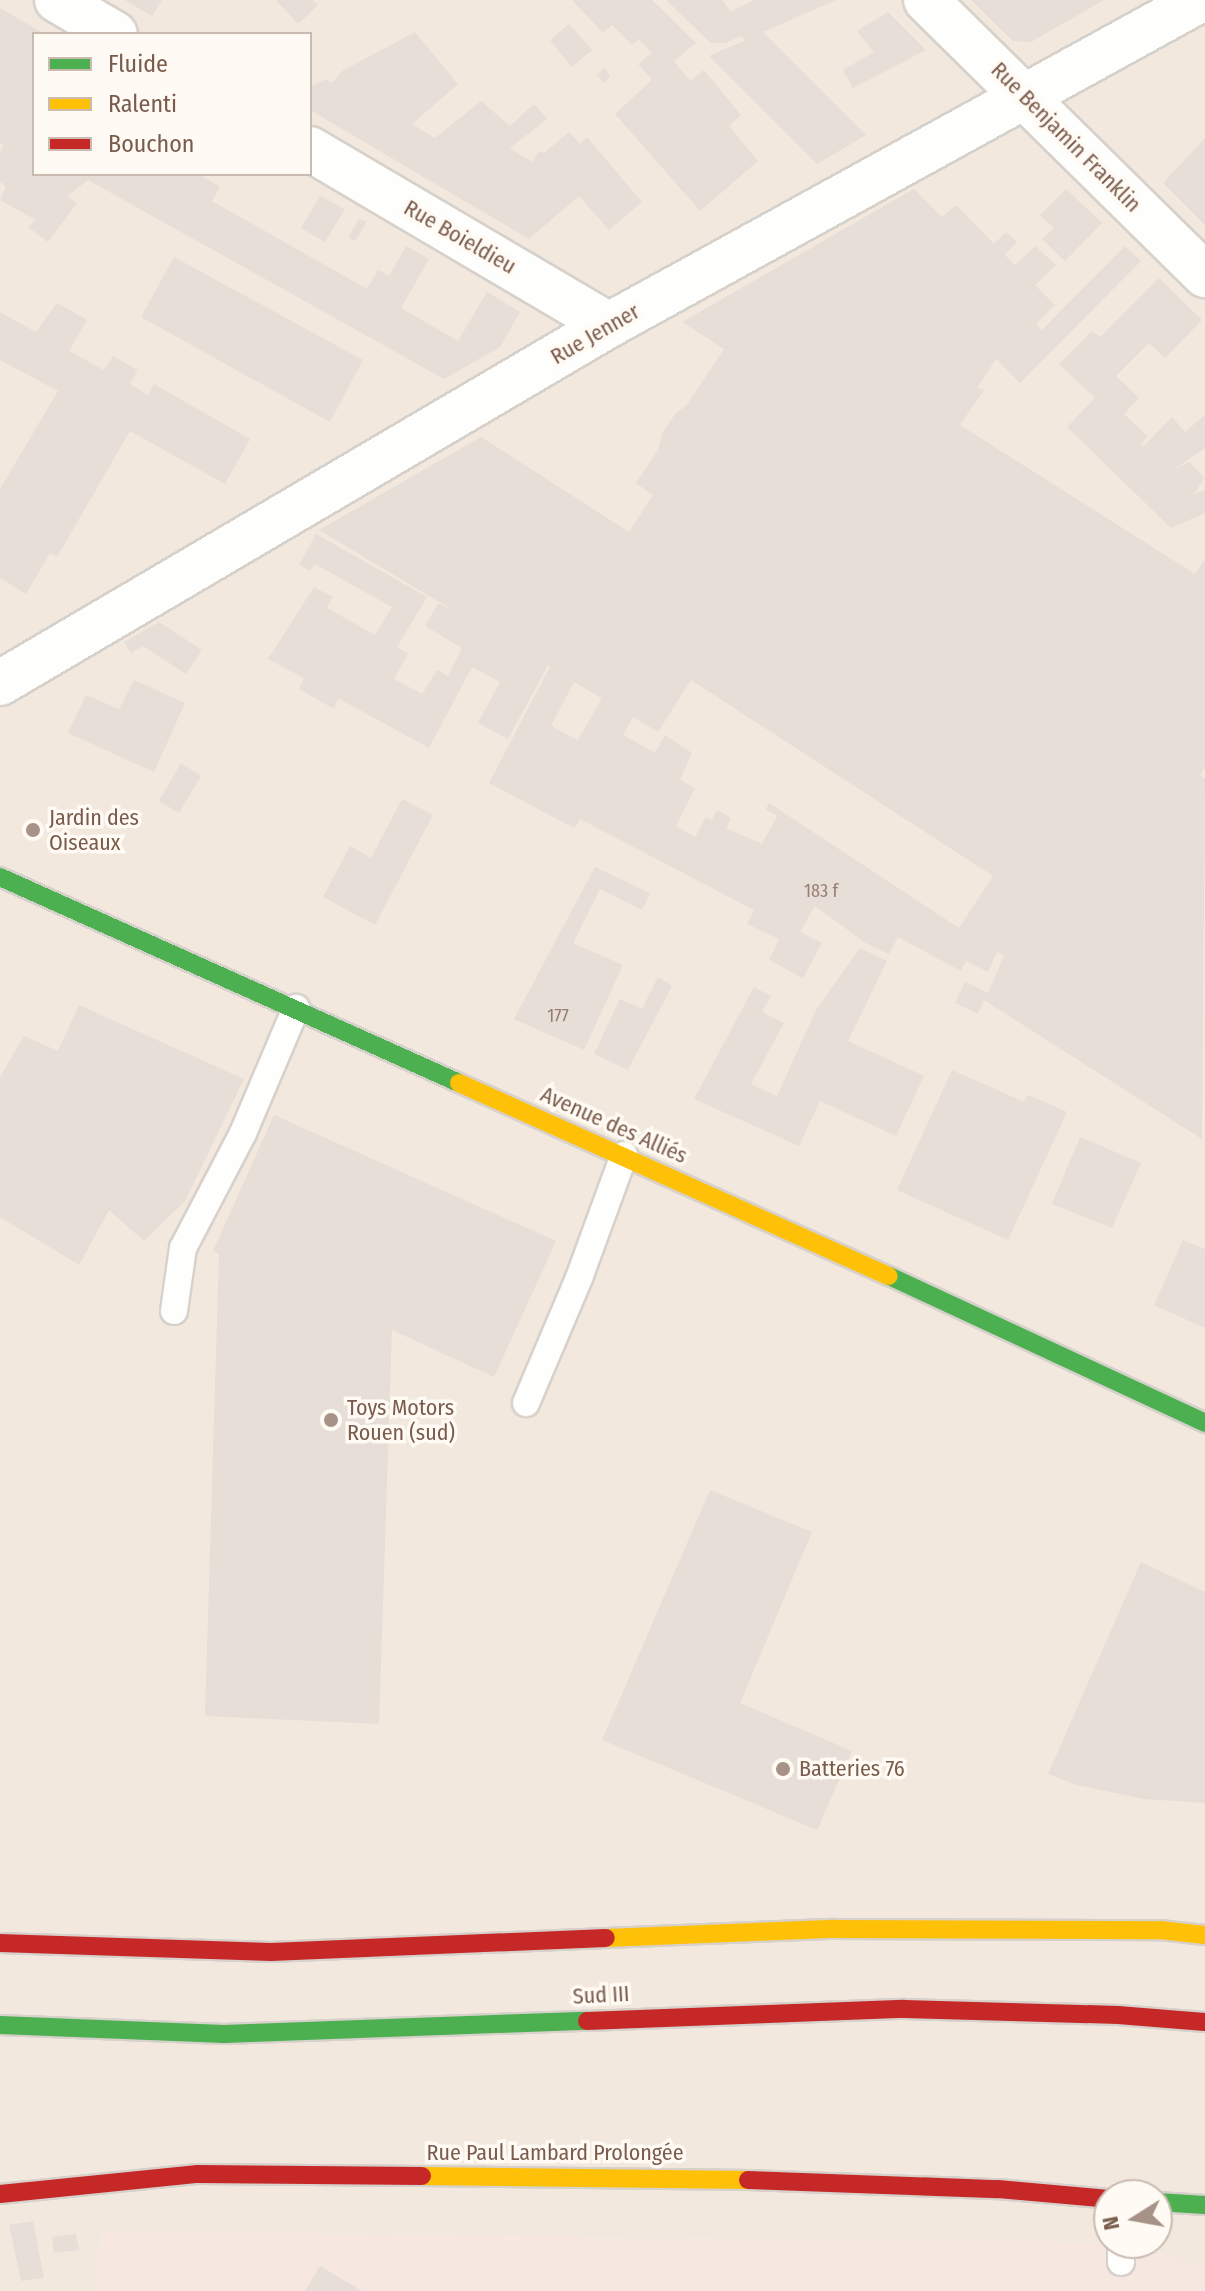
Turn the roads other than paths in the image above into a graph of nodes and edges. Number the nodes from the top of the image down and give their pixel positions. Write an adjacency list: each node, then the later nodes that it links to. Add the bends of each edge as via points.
1 (57, 0): 4 (street)
2 (926, 0): 5 (street, Rue Benjamin Franklin)
3 (1200, 0): 5 (street, Rue Jenner)
4 (112, 32)
5 (1024, 95): 7 (street, Rue Benjamin Franklin); 8 (street, Rue Jenner)
6 (312, 150): 8 (street, Rue Boieldieu)
7 (1205, 275)
8 (609, 325): 9 (street, Rue Jenner)
9 (0, 683)
10 (0, 877): 11 (main road, Avenue des Alliés)
11 (296, 1008): 12 (main road, Avenue des Alliés); 13 (lane, via 243,1133 183,1248)
12 (624, 1155): 14 (lane); 15 (main road, Avenue des Alliés)
13 (174, 1311)
14 (526, 1403)
15 (1205, 1423)
16 (1205, 1935): 17 (main road, via 1160,1930 834,1929 271,1952)
17 (0, 1943)
18 (1205, 2022): 19 (main road, Sud III, via 904,2009 224,2034)
19 (0, 2025)
20 (0, 2194): 21 (main road, Rue Paul Lambard Prolongée, via 198,2174 681,2178 998,2189)
21 (1093, 2198)
22 (1173, 2203): 23 (main road)
23 (1205, 2205)

